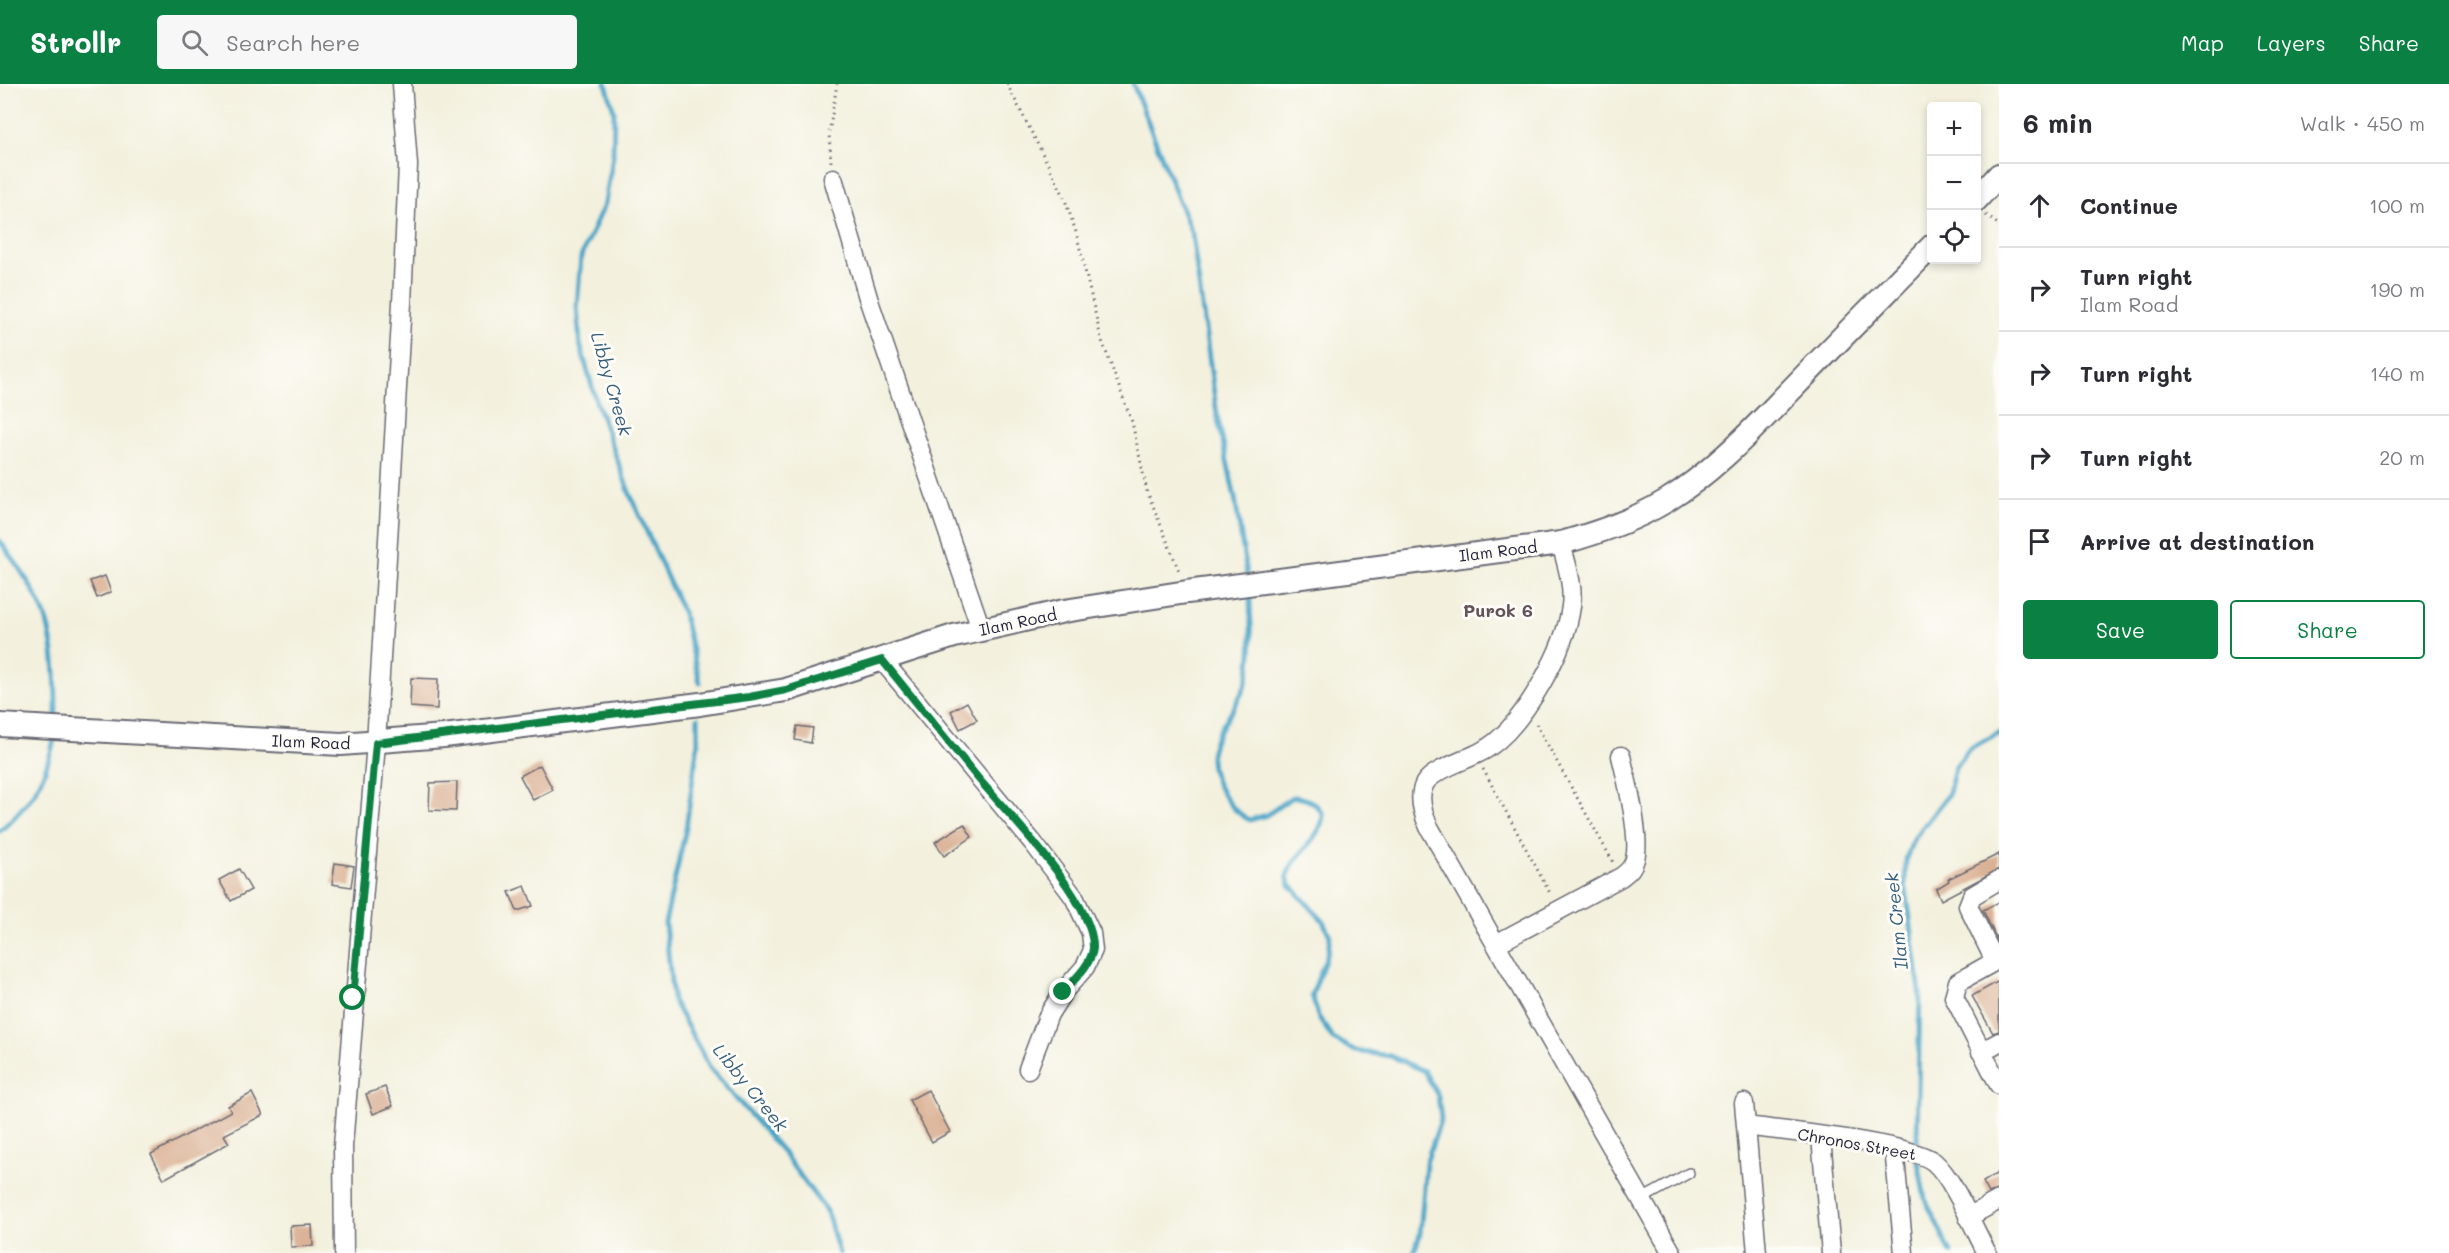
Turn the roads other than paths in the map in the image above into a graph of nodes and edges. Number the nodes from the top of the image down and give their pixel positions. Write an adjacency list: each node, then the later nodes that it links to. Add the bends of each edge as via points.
1 (402, 84): 10 (street, via 407,199)
2 (1999, 176): 4 (street)
3 (832, 178): 7 (street, via 869,301)
4 (1981, 196)
5 (1927, 251): 6 (street, Ilam Road, via 1707,472 1632,519)
6 (1561, 543): 7 (street, Ilam Road, via 1187,592); 13 (street, via 1571,590 1567,625 1547,671 1502,737 1476,756 1425,782 1422,803 1429,827)
7 (981, 629): 8 (street, Ilam Road)
8 (882, 660): 10 (street, Ilam Road, via 786,690 749,697); 17 (street, via 1034,844 1074,897 1091,933 1093,950 1085,967 1049,1014)
9 (0, 725): 10 (street, Ilam Road, via 306,743)
10 (376, 743): 27 (street, via 343,1146)
11 (1621, 756): 13 (street, via 1632,808 1636,849 1633,866 1621,877)
12 (1999, 880): 14 (street, via 1972,896 1968,906)
13 (1496, 944): 24 (street)
14 (1997, 960): 16 (street, via 1966,976 1955,989 1956,1005)
15 (1999, 1042): 16 (street)
16 (1981, 1052): 18 (street)
17 (1028, 1069)
18 (1999, 1085)
19 (1744, 1103): 20 (street)
20 (1746, 1126): 21 (street, Chronos Street); 29 (street)
21 (1821, 1137): 22 (street, Chronos Street); 30 (street)
22 (1894, 1148): 26 (street, Chronos Street, via 1924,1155 1940,1167); 31 (street)
23 (1689, 1173): 24 (lane)
24 (1642, 1199): 28 (street)
25 (1999, 1200): 26 (street)
26 (1968, 1217): 32 (street, Chronos Street)
27 (344, 1253)
28 (1672, 1253)
29 (1757, 1253)
30 (1831, 1253)
31 (1904, 1253)
32 (1987, 1253)

